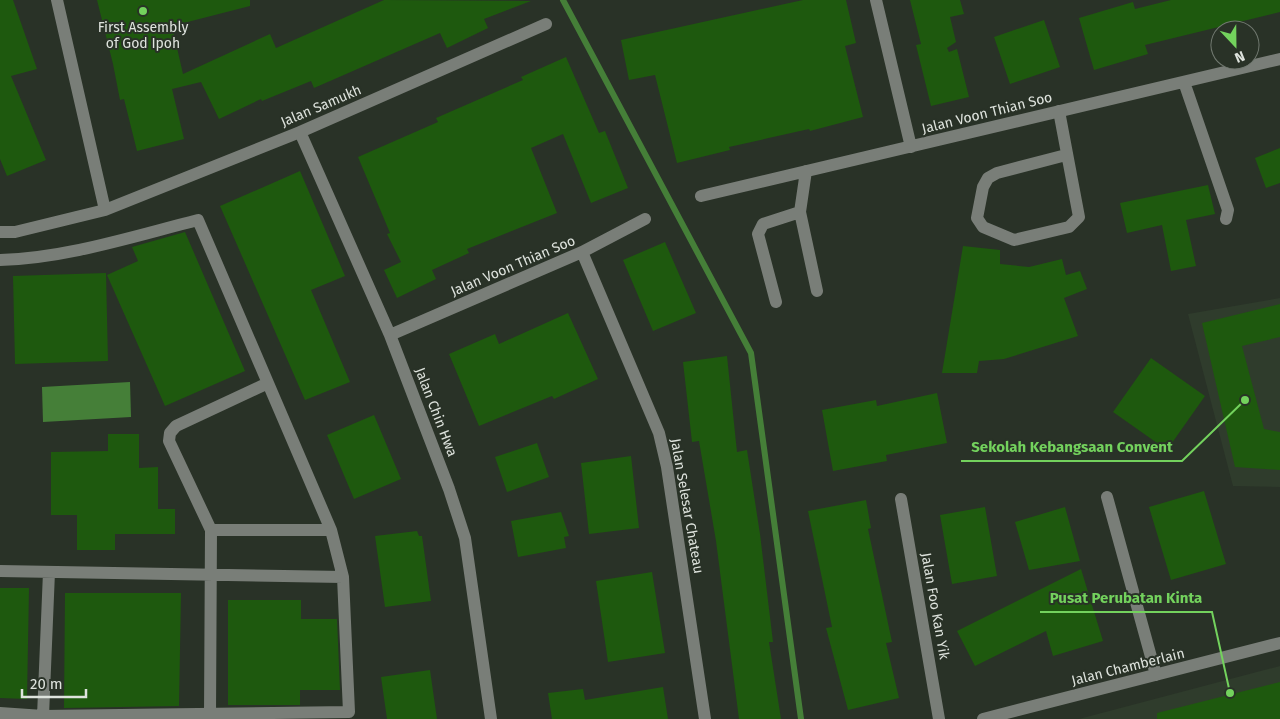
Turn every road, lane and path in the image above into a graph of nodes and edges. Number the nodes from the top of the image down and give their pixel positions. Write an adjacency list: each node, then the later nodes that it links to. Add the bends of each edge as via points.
1 (57, 0): 12 (street)
2 (876, 0): 8 (street)
3 (546, 24): 7 (street, Jalan Samukh)
4 (1280, 59): 5 (street, Jalan Voon Thian Soo)
5 (1184, 82): 6 (street, Jalan Voon Thian Soo); 15 (street, via 1228,210)
6 (1059, 112): 8 (street, Jalan Voon Thian Soo); 9 (street)
7 (300, 132): 12 (street, Jalan Samukh); 21 (street, Jalan Chin Hwa)
8 (912, 147): 10 (street, Jalan Voon Thian Soo)
9 (1066, 155): 9 (street, via 1080,217 1076,223 1014,240 982,227 977,218 983,186 988,178)
10 (806, 171): 11 (street, Jalan Voon Thian Soo); 13 (street)
11 (701, 196)
12 (105, 210): 16 (street, Jalan Samukh, via 15,232)
13 (800, 212): 19 (street); 20 (street, via 763,224 759,229)
14 (645, 219): 17 (street, Jalan Voon Thian Soo)
15 (1226, 219)
16 (0, 232)
17 (582, 252): 21 (street, Jalan Voon Thian Soo); 37 (street, Jalan Selesar Chateau, via 659,433)
18 (0, 260): 22 (street, via 64,252 198,220)
19 (818, 292)
20 (776, 302)
21 (390, 335): 36 (street, Jalan Chin Hwa, via 465,538)
22 (268, 383): 25 (street, via 176,426 170,433 169,441); 26 (street)
23 (1107, 497): 32 (street)
24 (901, 499): 38 (street, Jalan Foo Kan Yik)
25 (211, 530): 26 (street); 29 (street)
26 (331, 530): 30 (street)
27 (0, 571): 28 (street)
28 (49, 572): 29 (street); 35 (street)
29 (209, 575): 30 (street); 34 (street)
30 (343, 577): 34 (street, via 349,712)
31 (1280, 643): 32 (street, Jalan Chamberlain)
32 (1156, 675): 39 (street, Jalan Chamberlain)
33 (0, 713): 35 (street)
34 (210, 715): 35 (street)
35 (43, 716)
36 (491, 719)
37 (705, 719)
38 (939, 719)
39 (983, 719)

